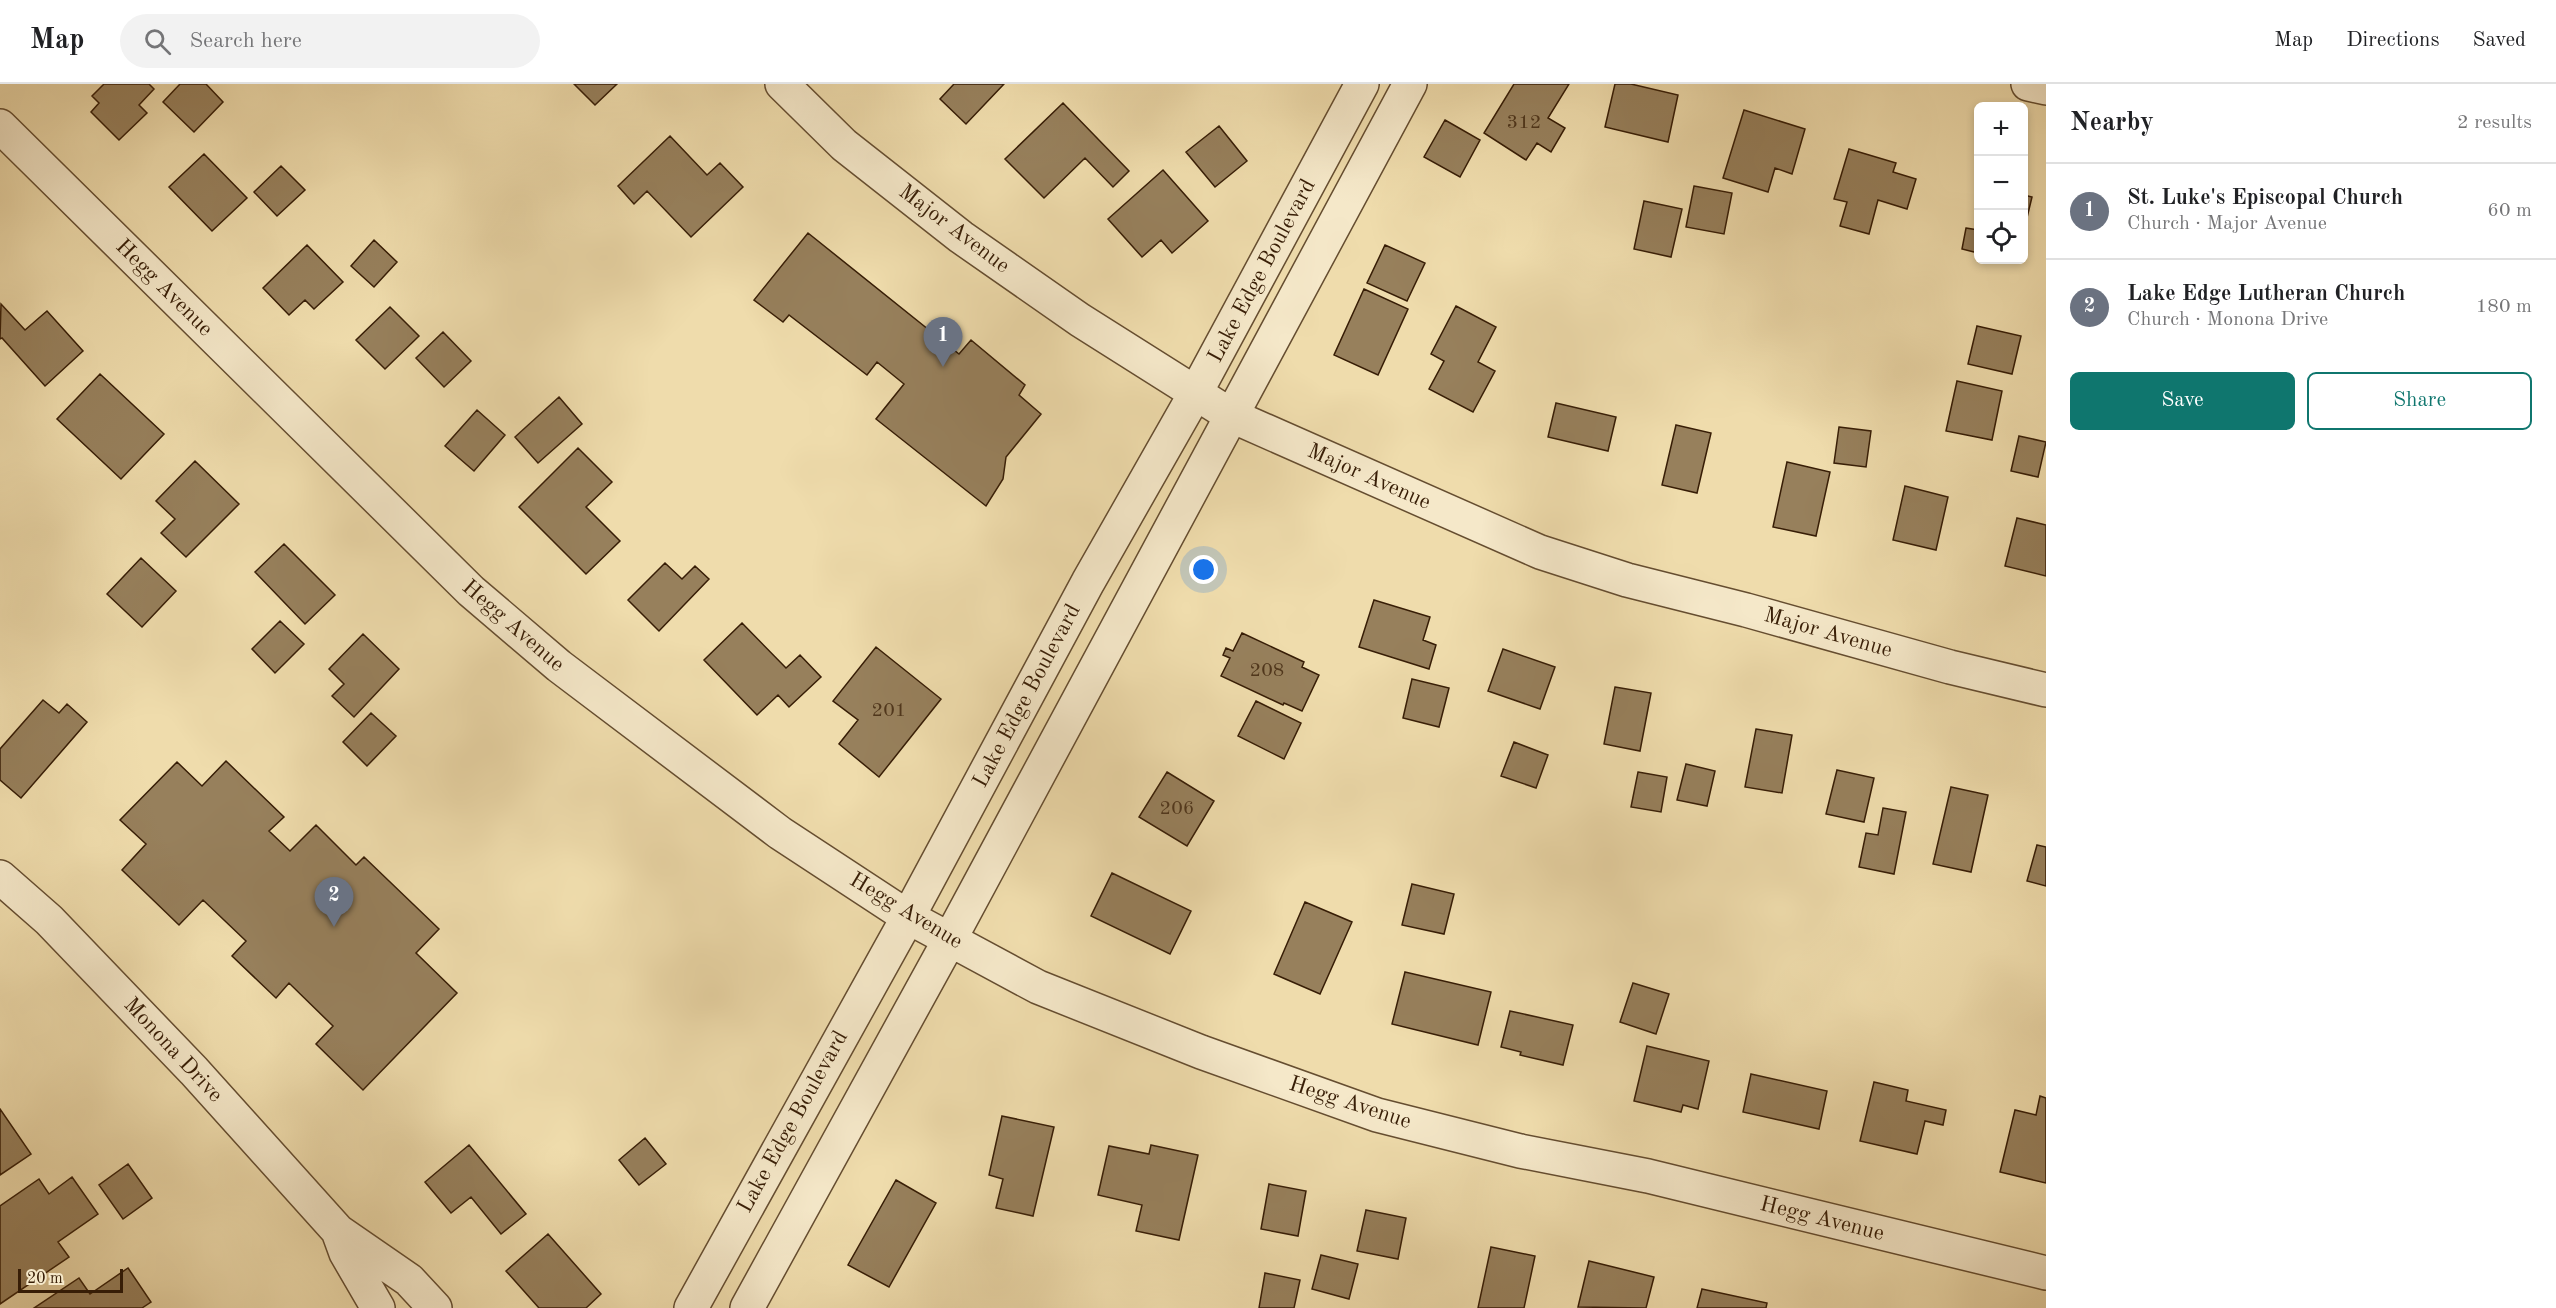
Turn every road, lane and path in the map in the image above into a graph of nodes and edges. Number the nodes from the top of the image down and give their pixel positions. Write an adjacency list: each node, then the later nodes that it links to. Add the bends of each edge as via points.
1 (782, 84): 7 (street, Major Avenue, via 844,145 961,237)
2 (1362, 84): 7 (street, Lake Edge Boulevard)
3 (1410, 84): 8 (street, Lake Edge Boulevard)
4 (2028, 84): 5 (street)
5 (2046, 88)
6 (0, 126): 11 (street, Hegg Avenue, via 471,591 559,666 780,833)
7 (1195, 394): 8 (street, Major Avenue); 11 (street, Lake Edge Boulevard, via 1088,582)
8 (1232, 416): 9 (street, Major Avenue, via 1540,552 1950,668); 12 (street, Lake Edge Boulevard)
9 (2046, 690)
10 (0, 877): 13 (street, Monona Drive, via 50,920)
11 (908, 917): 12 (street, Hegg Avenue); 17 (street, Lake Edge Boulevard)
12 (950, 939): 14 (street, Hegg Avenue, via 1038,987 1201,1052 1377,1115); 18 (street, Lake Edge Boulevard)
13 (338, 1230): 15 (street, Monona Drive, via 346,1253); 16 (street, Monona Drive, via 409,1280)
14 (2046, 1273)
15 (378, 1308)
16 (435, 1308)
17 (691, 1308)
18 (747, 1308)

